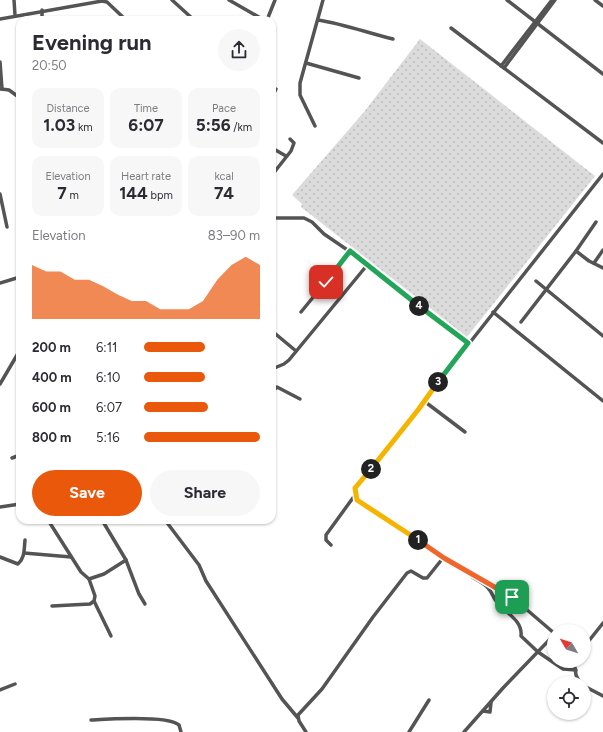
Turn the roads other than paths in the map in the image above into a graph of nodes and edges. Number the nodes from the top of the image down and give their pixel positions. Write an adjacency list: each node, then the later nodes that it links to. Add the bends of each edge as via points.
1 (14, 0): 12 (street)
2 (172, 0): 15 (street)
3 (229, 0): 16 (street)
4 (275, 0): 17 (street)
5 (323, 0): 19 (street)
6 (507, 0): 20 (street)
7 (552, 0): 20 (street)
8 (555, 0): 20 (street)
9 (595, 0): 10 (street)
10 (603, 6)
11 (42, 10): 12 (street); 13 (street); 14 (street, via 102,1 107,2)
12 (15, 15): 18 (street)
13 (42, 16)
14 (122, 16)
15 (190, 16)
16 (259, 16)
17 (268, 16)
18 (0, 19)
19 (318, 20): 22 (street, via 346,25); 24 (street)
20 (536, 22): 25 (street); 26 (street)
21 (451, 28): 25 (street)
22 (393, 39)
23 (0, 62): 28 (street)
24 (306, 63): 27 (street); 30 (street, via 300,90)
25 (502, 67): 32 (street)
26 (603, 74)
27 (359, 78)
28 (1, 89): 29 (street, via 9,90)
29 (16, 95)
30 (315, 126)
31 (290, 139): 34 (street, via 294,144)
32 (603, 143)
33 (276, 150): 34 (street)
34 (286, 156): 35 (street)
35 (276, 170)
36 (603, 174): 52 (street)
37 (0, 194): 40 (street)
38 (276, 218): 42 (street, via 307,219)
39 (596, 222): 43 (street)
40 (7, 227)
41 (603, 250): 44 (street)
42 (350, 251): 45 (street); 51 (street)
43 (576, 251): 44 (street); 50 (street)
44 (594, 263): 46 (street)
45 (368, 264): 56 (street); 57 (street)
46 (603, 268)
47 (16, 278): 49 (street)
48 (536, 281): 50 (street)
49 (0, 283)
50 (546, 290): 53 (street); 55 (street)
51 (301, 312)
52 (493, 312): 56 (street); 64 (street)
53 (521, 322)
54 (276, 334): 57 (street)
55 (603, 336)
56 (468, 343): 63 (street)
57 (296, 351): 59 (street, via 287,362)
58 (16, 357): 60 (street)
59 (276, 367)
60 (0, 384)
61 (276, 387): 62 (street)
62 (300, 399)
63 (424, 401): 65 (street); 68 (street, via 357,484)
64 (603, 401)
65 (465, 432)
66 (16, 456): 67 (street)
67 (12, 458)
68 (355, 496): 75 (street, via 326,535 326,540); 79 (street, via 357,500)
69 (16, 505): 70 (street)
70 (0, 507)
71 (51, 524): 78 (street)
72 (104, 524): 80 (street)
73 (169, 524): 99 (street, via 199,565 206,581 282,698)
74 (25, 540): 76 (street)
75 (332, 545)
76 (24, 553): 77 (street, via 18,564); 78 (street)
77 (0, 557)
78 (72, 557): 82 (street, via 81,572)
79 (444, 558): 81 (street); 99 (street, via 427,578 411,571 407,572)
80 (126, 560): 82 (street, via 104,574); 84 (street)
81 (466, 571): 87 (street, via 512,597); 91 (street, via 487,587 518,624 522,631 521,636)
82 (89, 579): 83 (street, via 95,596)
83 (94, 601): 85 (street, via 79,605); 88 (street)
84 (145, 604)
85 (52, 606)
86 (603, 623): 89 (street)
87 (547, 628)
88 (111, 636)
89 (591, 638)
90 (547, 642): 91 (street)
91 (538, 652): 92 (street, via 563,669); 105 (street)
92 (576, 670): 93 (street)
93 (578, 676)
94 (14, 684): 95 (street)
95 (0, 690)
96 (591, 690): 97 (street)
97 (603, 696)
98 (429, 700): 101 (street)
99 (298, 718): 103 (street)
100 (91, 720): 102 (street, via 172,721 179,725)
101 (410, 731): 104 (street)
102 (181, 732)
103 (306, 732)
104 (415, 732)
105 (464, 732)

